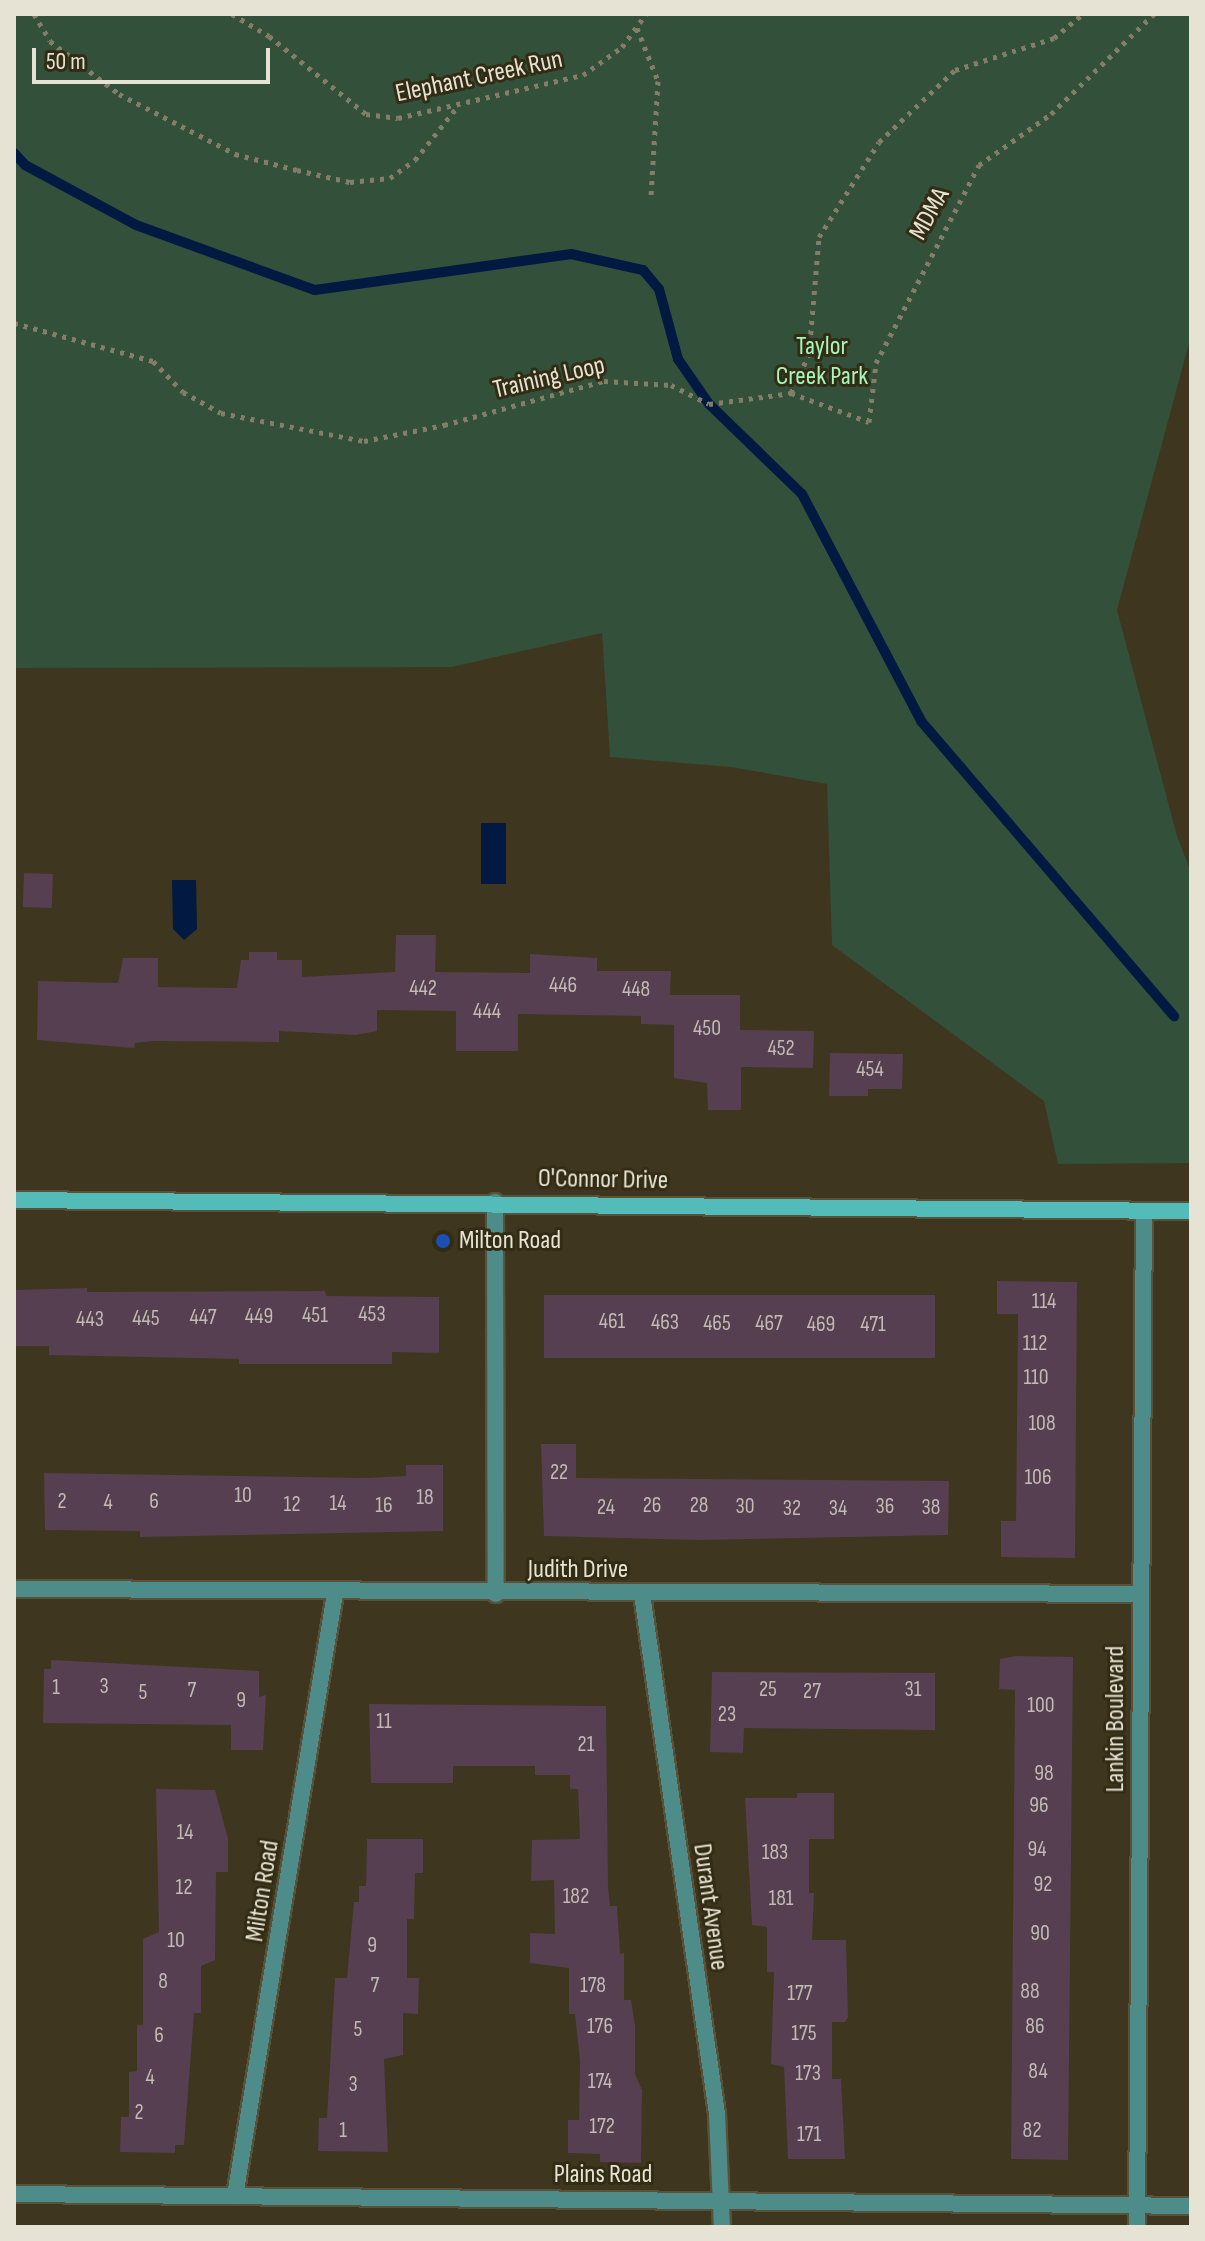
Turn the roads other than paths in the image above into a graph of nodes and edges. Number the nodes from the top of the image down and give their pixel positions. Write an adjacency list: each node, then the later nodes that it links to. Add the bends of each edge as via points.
1 (14, 1200): 2 (main road, O'Connor Drive)
2 (495, 1202): 3 (main road, O'Connor Drive); 7 (street)
3 (1144, 1211): 4 (main road, O'Connor Drive); 9 (street, Lankin Boulevard)
4 (1191, 1211)
5 (14, 1589): 6 (street, Judith Drive)
6 (335, 1593): 7 (street, Judith Drive); 11 (street, Milton Road)
7 (496, 1594): 8 (street, Judith Drive)
8 (642, 1594): 9 (street, Judith Drive); 12 (street, Durant Avenue, via 717,2114)
9 (1141, 1594): 13 (street, Lankin Boulevard)
10 (14, 2194): 11 (street, Plains Road)
11 (235, 2196): 12 (street, Plains Road)
12 (722, 2200): 13 (street, Plains Road); 15 (street, Durant Avenue)
13 (1137, 2204): 14 (street, Plains Road); 16 (street, Lankin Boulevard)
14 (1191, 2206)
15 (722, 2227)
16 (1137, 2227)

